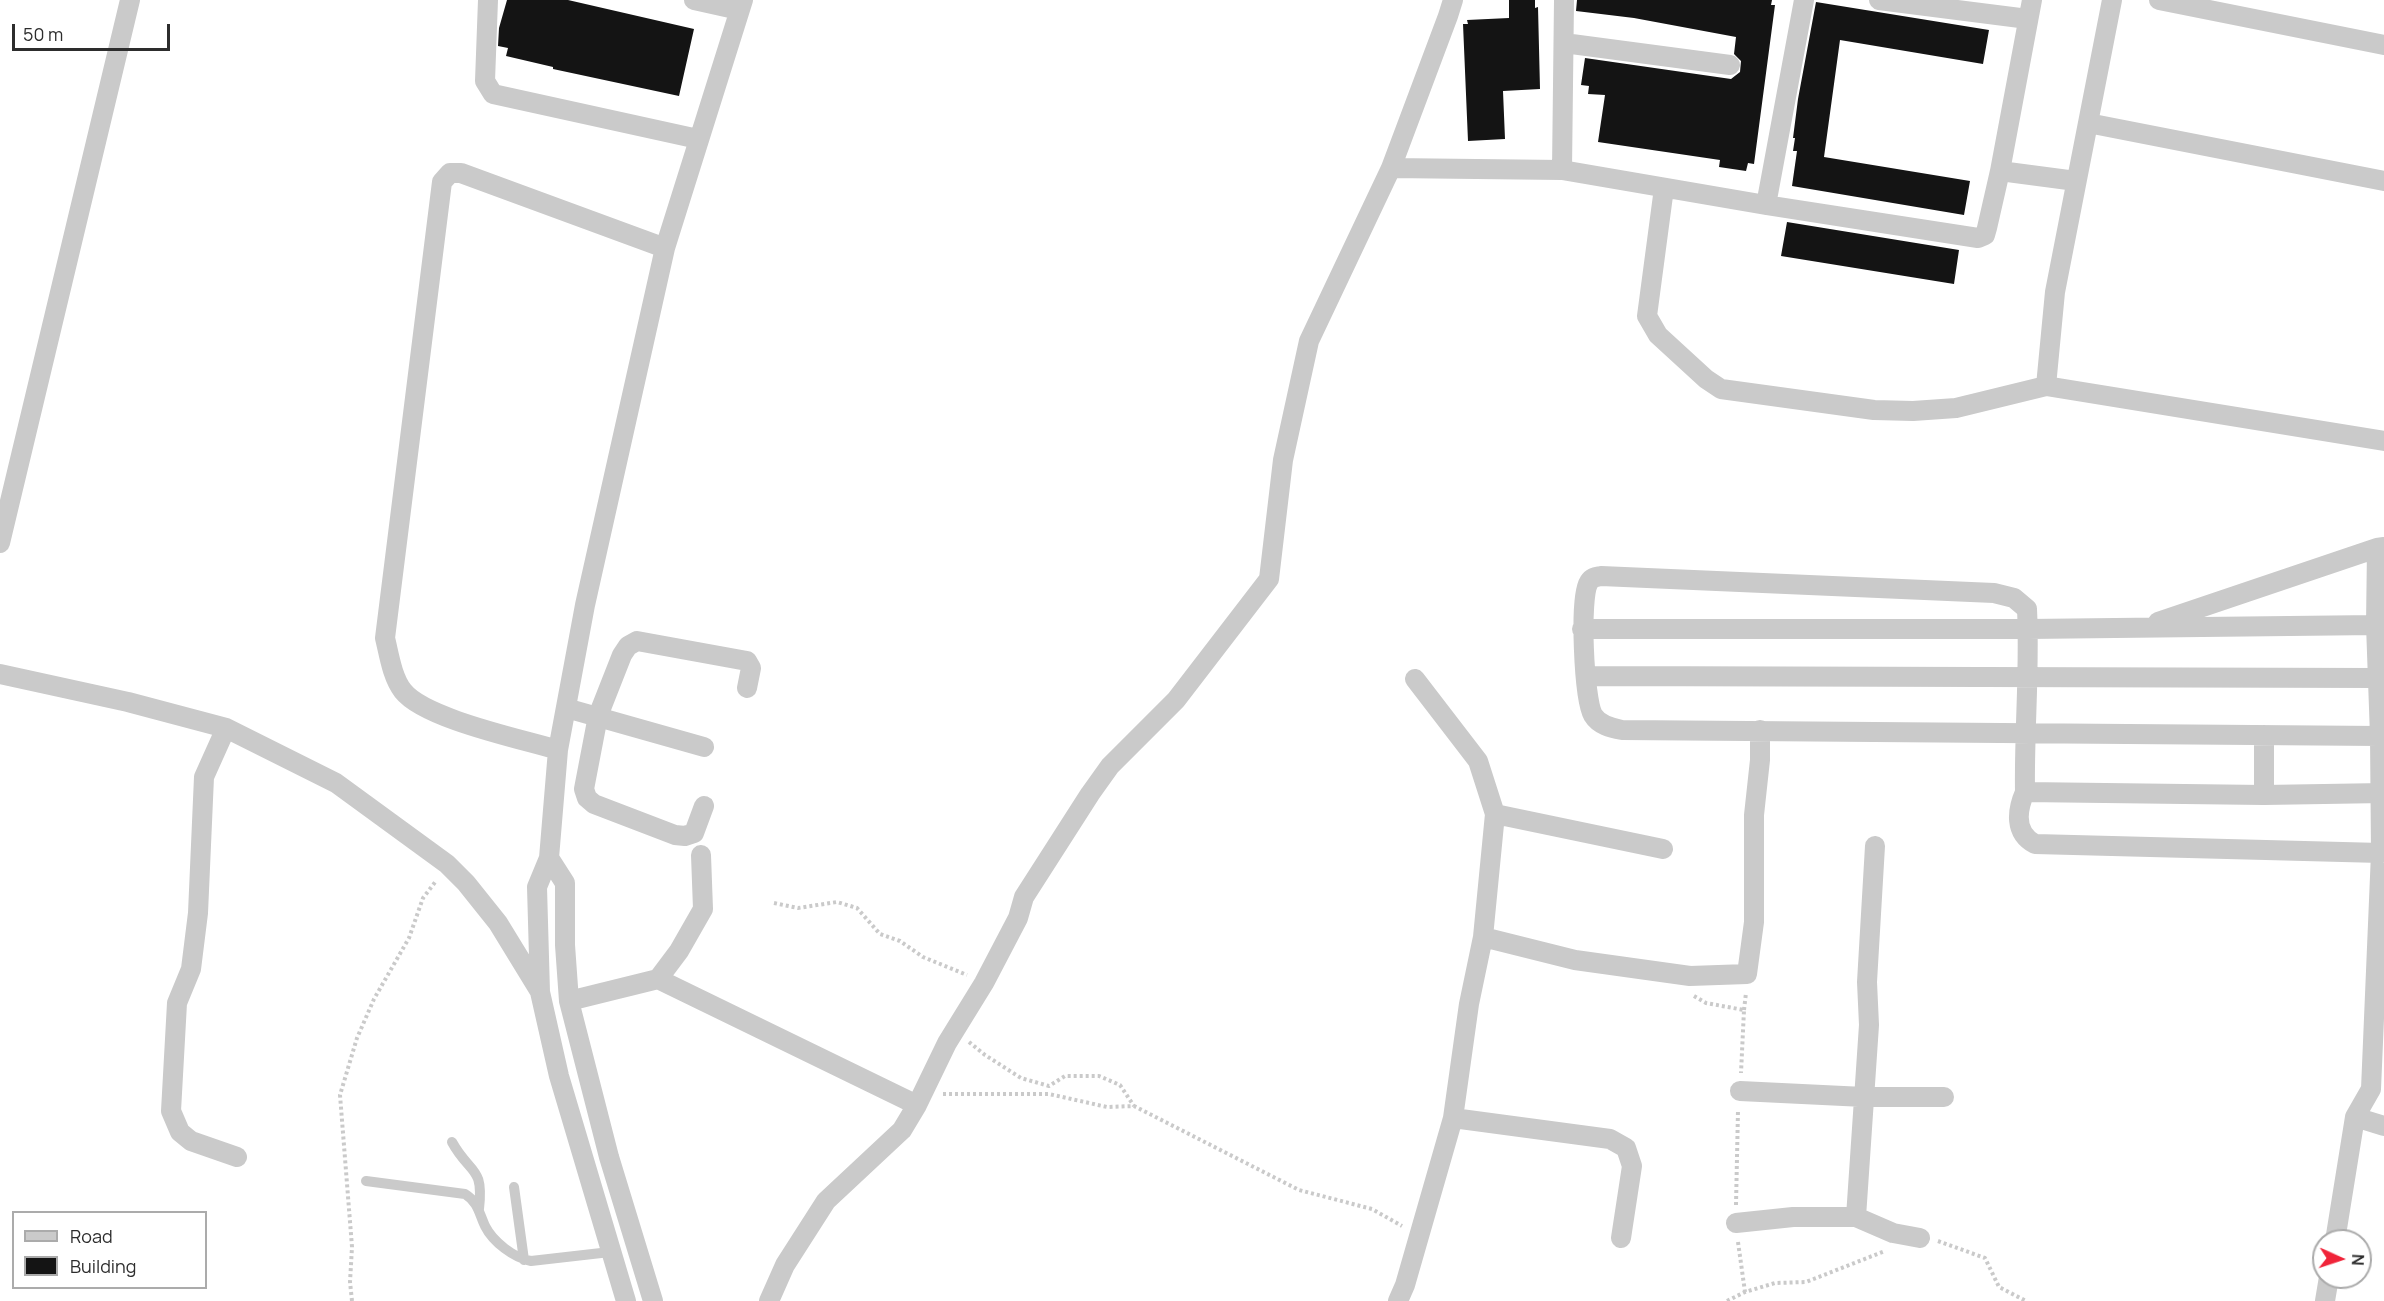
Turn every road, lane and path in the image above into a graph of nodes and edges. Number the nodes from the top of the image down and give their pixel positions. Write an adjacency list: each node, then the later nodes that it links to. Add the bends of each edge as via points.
1 (130, 0): 27 (street)
2 (488, 0): 16 (street, via 485,81 493,94)
3 (694, 0): 10 (street)
4 (1453, 0): 17 (street)
5 (1564, 0): 12 (street)
6 (1804, 0): 23 (street)
7 (1879, 0): 11 (street)
8 (2112, 0): 15 (street)
9 (2159, 0): 13 (street)
10 (741, 5): 16 (street)
11 (2030, 10): 19 (street)
12 (1564, 43): 14 (street); 18 (street)
13 (2384, 45)
14 (1730, 65)
15 (2088, 123): 20 (street); 21 (street)
16 (698, 140): 24 (street)
17 (1391, 168): 18 (street); 63 (street, via 1309,341 1283,460 1269,579 1176,700 1110,766 1024,897 1018,918)
18 (1562, 170): 22 (street)
19 (2000, 171): 20 (street); 23 (street, via 1985,235 1978,238)
20 (2076, 181): 25 (street, via 2055,292)
21 (2384, 181)
22 (1664, 188): 23 (street); 25 (street, via 1647,316 1658,335 1721,389 1874,410 1913,411 1956,408)
23 (1766, 205)
24 (664, 248): 39 (street); 47 (street, via 461,173 450,173 442,182 386,638 403,691 435,714)
25 (2046, 386): 26 (street)
26 (2384, 441)
27 (0, 543)
28 (2380, 547): 29 (street); 30 (street)
29 (2376, 626): 30 (street); 36 (street)
30 (2140, 628): 32 (street)
31 (1582, 629): 32 (street); 32 (street, via 1588,583 1601,576 1994,593 2014,598 2027,609); 34 (street)
32 (2028, 629): 35 (street)
33 (0, 674): 41 (street)
34 (1586, 676): 35 (street); 42 (street, via 1593,715 1605,726 1622,730)
35 (2027, 677): 36 (street); 43 (street)
36 (2378, 678): 45 (street)
37 (1415, 679): 52 (street, via 1478,761)
38 (747, 688): 40 (street, via 751,668 747,661 637,641 628,645 622,655)
39 (566, 708): 40 (street); 47 (street)
40 (598, 716): 46 (street); 51 (street, via 584,789 587,798 604,808 685,836 694,832)
41 (226, 728): 58 (street, via 336,783); 76 (street, via 204,777 198,914 191,969 177,1003 171,1111 180,1132 191,1141)
42 (1760, 730): 43 (street); 61 (street, via 1754,815 1754,922 1747,974)
43 (2024, 732): 44 (street); 48 (street)
44 (2264, 735): 45 (street); 50 (street)
45 (2380, 736): 49 (street)
46 (704, 747)
47 (558, 750): 57 (street)
48 (2025, 792): 50 (street); 55 (street, via 2018,807 2018,822 2028,840 2035,844)
49 (2382, 793): 50 (street); 55 (street)
50 (2264, 795)
51 (704, 806)
52 (1494, 814): 54 (street); 60 (street)
53 (1875, 846): 68 (street)
54 (1664, 849)
55 (2381, 853): 72 (street, via 2371,1089)
56 (701, 855): 62 (street, via 703,909)
57 (549, 858): 64 (street, via 537,886); 65 (street, via 565,883)
58 (447, 864): 64 (street, via 498,923); 89 (path, via 423,898 409,938 374,999 357,1038 340,1095 352,1247)
59 (774, 903): 63 (path, via 798,908 837,902 857,908 880,934)
60 (1483, 937): 61 (street, via 1575,960); 73 (street, via 1468,1004)
61 (1690, 976): 67 (path, via 1692,996 1706,1003 1744,1010)
62 (658, 979): 65 (street); 70 (street)
63 (984, 983): 66 (street)
64 (540, 992): 86 (street, via 559,1076)
65 (569, 1001): 91 (street, via 609,1157)
66 (956, 1029): 70 (street); 71 (path, via 985,1055 1021,1078 1049,1086 1065,1076 1099,1076 1120,1085)
67 (1740, 1091): 68 (street); 81 (path)
68 (1864, 1097): 69 (street); 80 (street)
69 (1944, 1097)
70 (921, 1099): 71 (path, via 1049,1094 1107,1107); 92 (street, via 902,1130 826,1201 785,1265)
71 (1134, 1106): 83 (path, via 1299,1190 1372,1209)
72 (2355, 1117): 74 (street); 82 (street)
73 (1454, 1118): 83 (street); 84 (street, via 1610,1138 1626,1148 1632,1166)
74 (2384, 1126)
75 (452, 1142): 79 (lane, via 480,1178)
76 (237, 1157)
77 (366, 1181): 79 (lane, via 465,1194)
78 (514, 1187): 87 (lane)
79 (479, 1209): 87 (lane, via 486,1228 499,1244)
80 (1856, 1217): 81 (street, via 1793,1217); 85 (street, via 1893,1233)
81 (1736, 1223): 88 (path)
82 (2337, 1229)
83 (1419, 1236): 93 (street)
84 (1622, 1238)
85 (1920, 1238): 88 (path, via 1806,1282 1775,1283); 95 (path, via 1944,1242 1985,1258 1999,1287)
86 (610, 1251): 87 (lane); 90 (street)
87 (524, 1260)
88 (1745, 1292): 94 (path)
89 (352, 1301)
90 (626, 1301)
91 (653, 1301)
92 (769, 1301)
93 (1398, 1301)
94 (1727, 1301)
95 (2026, 1301)

